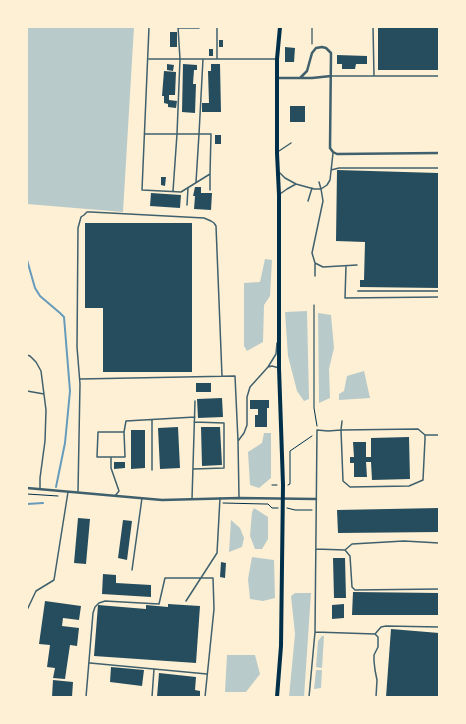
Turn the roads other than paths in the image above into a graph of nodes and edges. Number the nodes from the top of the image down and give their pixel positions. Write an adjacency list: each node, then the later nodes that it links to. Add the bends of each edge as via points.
1 (150, 27): 7 (lane)
2 (217, 27): 10 (lane)
3 (280, 27): 11 (main road)
4 (373, 27): 13 (lane)
5 (178, 28): 6 (lane); 8 (lane)
6 (199, 28)
7 (149, 59): 8 (lane); 17 (lane)
8 (180, 59): 9 (lane); 18 (lane)
9 (203, 59): 10 (lane); 19 (lane)
10 (218, 59): 11 (lane)
11 (277, 59): 15 (main road)
12 (331, 76): 13 (lane); 16 (street); 16 (street, via 331,53 322,47 316,48 312,53 307,71); 22 (street, via 330,148)
13 (374, 76): 14 (lane)
14 (439, 76)
15 (277, 78): 16 (street); 21 (main road)
16 (300, 78)
17 (145, 134): 18 (lane); 35 (lane, via 142,190)
18 (177, 134): 19 (lane); 35 (lane)
19 (199, 134): 27 (lane, via 211,134); 29 (lane)
20 (291, 143): 21 (lane)
21 (277, 152): 26 (main road)
22 (333, 152): 23 (street); 25 (lane)
23 (439, 153)
24 (439, 168): 25 (lane)
25 (331, 170): 33 (lane, via 330,180)
26 (278, 172): 30 (lane); 36 (main road)
27 (210, 174): 29 (lane); 34 (lane)
28 (319, 182): 33 (lane)
29 (196, 183): 31 (lane)
30 (296, 184): 32 (lane); 36 (lane)
31 (188, 188): 35 (lane, via 181,192); 38 (lane)
32 (312, 188): 33 (lane); 37 (lane)
33 (321, 189): 39 (lane, via 323,201 312,253)
34 (210, 190)
35 (173, 192)
36 (279, 195): 44 (main road)
37 (308, 201)
38 (186, 205)
39 (315, 263): 41 (lane, via 323,267); 42 (lane)
40 (357, 265): 41 (lane)
41 (346, 266): 43 (lane, via 345,298)
42 (315, 276)
43 (439, 297)
44 (279, 326): 46 (lane, via 276,354); 47 (main road)
45 (27, 355): 51 (lane, via 36,362 41,371)
46 (268, 367): 47 (lane); 61 (lane, via 248,391 247,426)
47 (279, 368): 73 (main road)
48 (222, 376): 49 (lane); 49 (lane, via 214,223 204,218 87,212 81,217 78,228 77,347); 61 (lane, via 235,376)
49 (80, 378): 68 (lane)
50 (27, 391): 51 (lane)
51 (44, 394): 66 (lane, via 46,441)
52 (195, 401): 53 (lane)
53 (195, 417): 54 (lane); 56 (lane)
54 (152, 419): 58 (lane, via 126,421); 64 (lane)
55 (342, 421): 57 (lane)
56 (194, 422): 63 (lane); 63 (lane, via 224,422 224,468)
57 (341, 430): 59 (lane, via 418,429); 59 (lane, via 343,481 350,487 409,486 423,480); 75 (lane, via 317,430)
58 (124, 432): 62 (lane, via 125,457); 62 (lane, via 98,432 97,457)
59 (425, 435): 60 (lane)
60 (439, 435)
61 (238, 441): 72 (lane)
62 (111, 457): 69 (lane, via 111,468 119,491)
63 (193, 469): 74 (lane)
64 (152, 470)
65 (27, 488): 66 (street)
66 (40, 489): 67 (street)
67 (68, 492): 68 (street); 83 (lane, via 54,580 36,591)
68 (78, 492): 69 (street)
69 (115, 496): 70 (street)
70 (142, 498): 74 (street); 79 (lane)
71 (220, 498): 72 (street); 74 (street); 80 (lane, via 217,553)
72 (238, 498): 73 (street)
73 (282, 498): 75 (street); 96 (main road, via 281,646)
74 (192, 499)
75 (316, 499): 77 (lane)
76 (439, 543): 78 (lane, via 352,544)
77 (316, 549): 78 (lane); 85 (lane)
78 (345, 550): 81 (lane, via 350,556 352,587 355,590)
79 (132, 570)
80 (200, 578): 82 (lane); 87 (lane, via 165,578 159,604 99,602 93,613); 89 (lane, via 213,578 214,609)
81 (439, 589)
82 (186, 601)
83 (27, 610)
84 (439, 627): 86 (lane, via 386,626)
85 (315, 632): 86 (lane); 97 (lane)
86 (375, 634): 98 (lane, via 378,637 378,647 374,655)
87 (89, 663): 88 (lane); 90 (lane)
88 (154, 669): 89 (lane); 91 (lane)
89 (207, 674): 92 (lane)
90 (86, 697)
91 (152, 697)
92 (205, 697): 93 (lane)
93 (208, 697)
94 (234, 697): 95 (lane)
95 (238, 697)
96 (277, 697)
97 (309, 697)
98 (376, 697)

